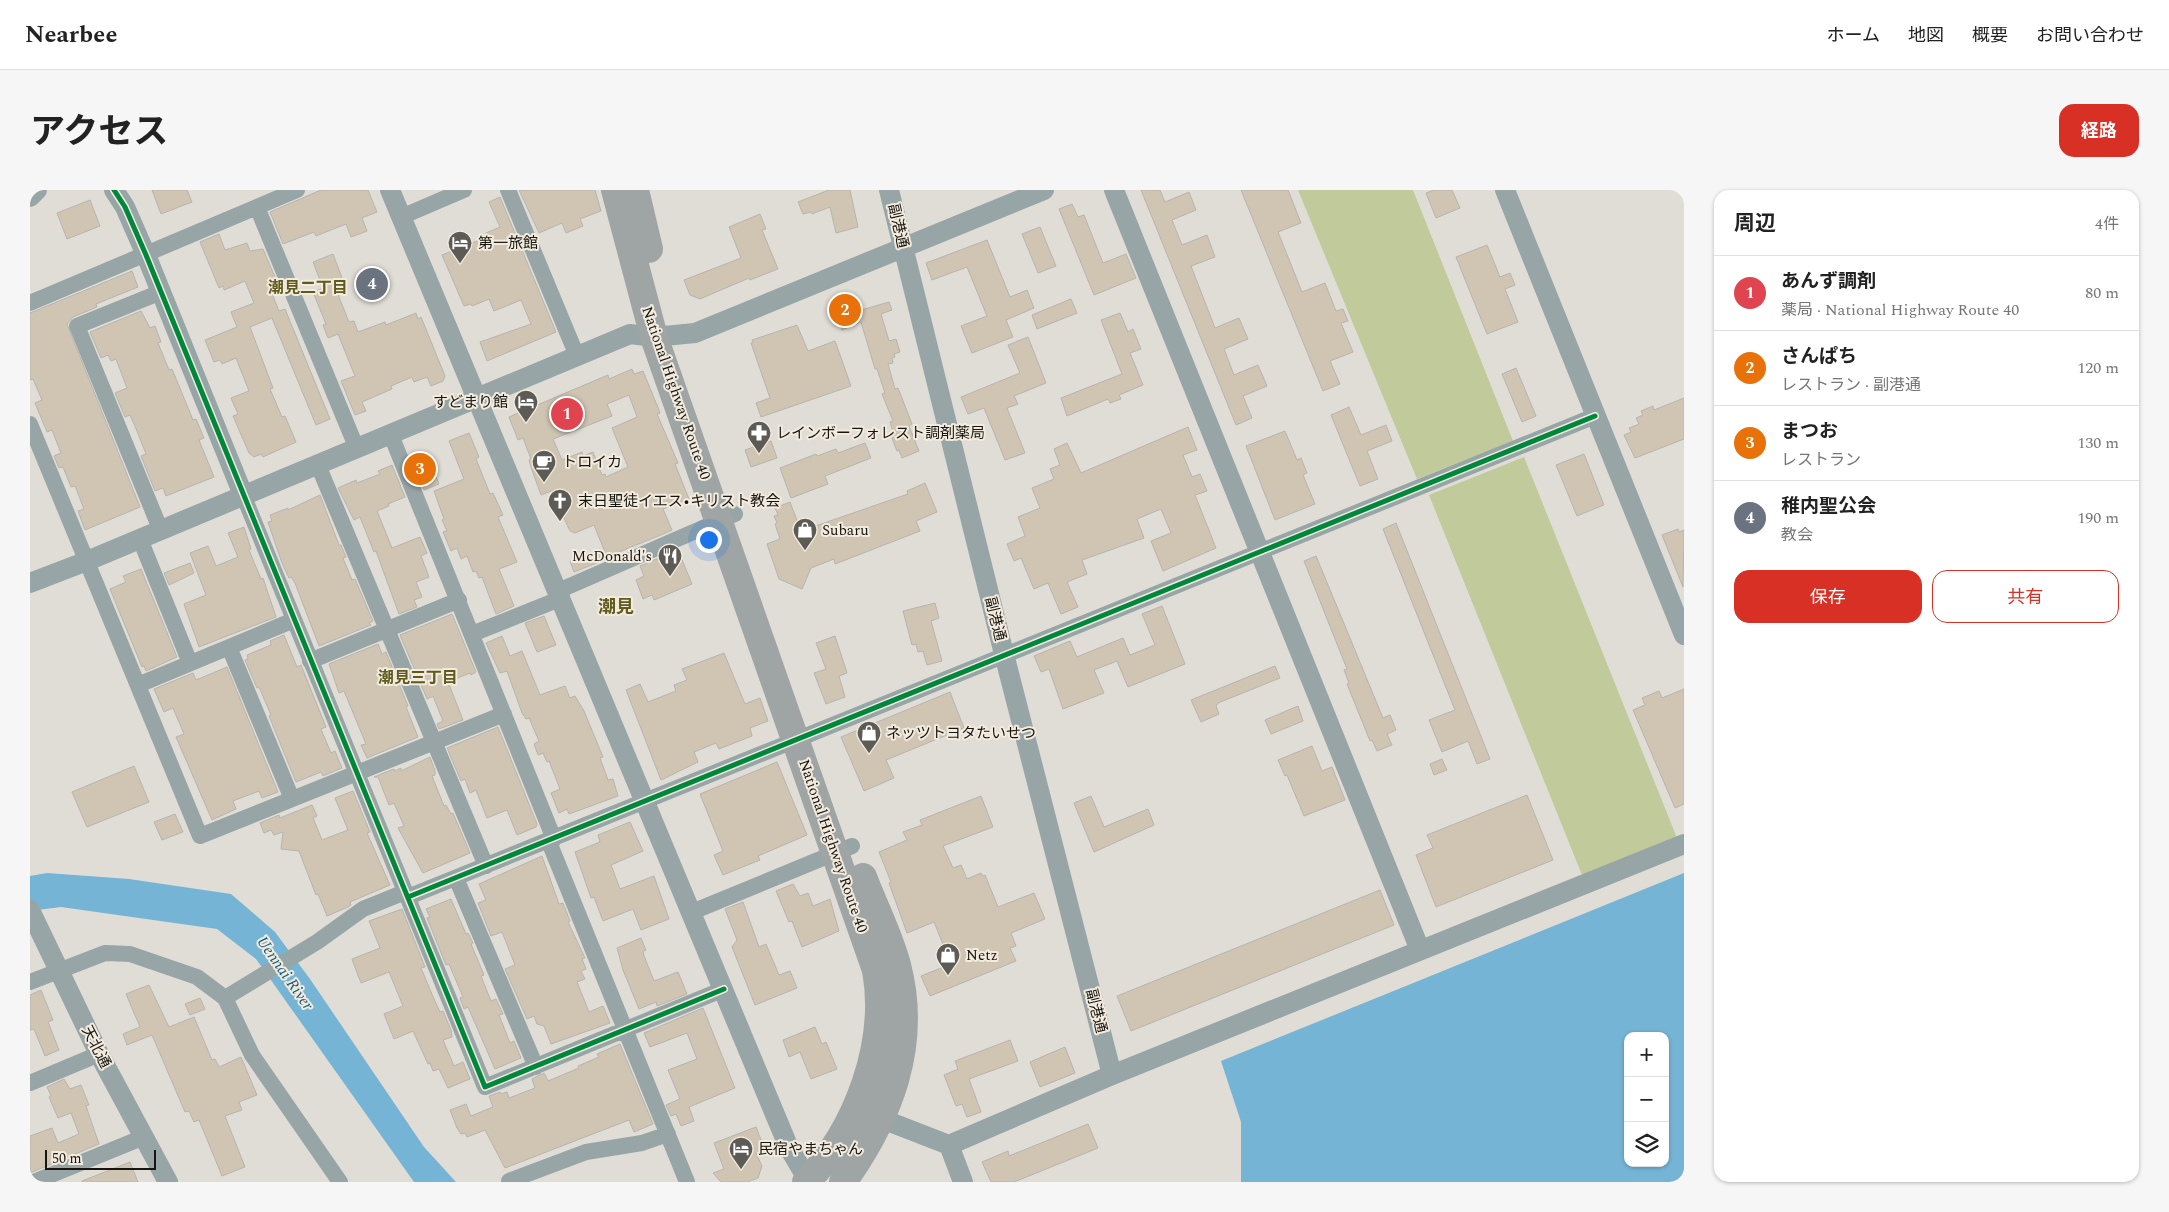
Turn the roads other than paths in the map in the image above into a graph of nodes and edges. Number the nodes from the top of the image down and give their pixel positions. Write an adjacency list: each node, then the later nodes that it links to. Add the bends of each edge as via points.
1 (37, 190): 13 (street)
2 (114, 190): 17 (street)
3 (297, 190): 14 (street)
4 (390, 190): 15 (street)
5 (464, 190): 15 (street)
6 (508, 190): 21 (street)
7 (615, 190): 20 (highway, National Highway Route 40)
8 (635, 190): 20 (highway, National Highway Route 40)
9 (889, 190): 16 (street, 副港通)
10 (1044, 190): 16 (street)
11 (1114, 190): 32 (street)
12 (1505, 190): 23 (street)
13 (30, 197)
14 (257, 207): 17 (street); 26 (street)
15 (401, 217): 22 (street)
16 (903, 247): 20 (street, via 695,333); 42 (street, 副港通)
17 (146, 255): 18 (street); 19 (street)
18 (161, 292): 28 (street); 30 (street, via 77,326)
19 (30, 303)
20 (663, 336): 21 (street, via 630,334); 29 (highway, National Highway Route 40)
21 (577, 356): 22 (street)
22 (477, 400): 25 (street); 35 (street)
23 (1595, 416): 32 (street); 40 (street)
24 (30, 424): 33 (street)
25 (391, 435): 26 (street); 36 (street)
26 (357, 449): 27 (street)
27 (318, 466): 28 (street); 38 (street)
28 (244, 497): 30 (street); 37 (street)
29 (727, 518): 35 (street); 47 (highway, National Highway Route 40)
30 (161, 531): 31 (street)
31 (140, 539): 33 (street); 44 (street)
32 (1260, 551): 42 (street); 60 (street)
33 (88, 561): 34 (street); 45 (street)
34 (30, 582)
35 (560, 595): 39 (street); 51 (street)
36 (459, 600): 38 (street); 39 (street)
37 (294, 620): 41 (street); 43 (street)
38 (386, 630): 43 (street); 48 (street)
39 (472, 634): 46 (street)
40 (1684, 635)
41 (229, 647): 44 (street); 50 (street)
42 (1004, 654): 47 (street); 68 (street, 副港通)
43 (310, 661): 49 (street)
44 (190, 663): 45 (street)
45 (138, 686): 50 (street, via 200,836)
46 (504, 714): 48 (street); 52 (street)
47 (803, 736): 51 (street); 54 (highway, National Highway Route 40)
48 (433, 743): 49 (street); 55 (street)
49 (356, 773): 50 (street); 57 (street)
50 (292, 799)
51 (646, 801): 52 (street); 59 (street)
52 (551, 841): 55 (street); 65 (street)
53 (1684, 844): 60 (street)
54 (844, 849): 59 (street); 70 (highway, National Highway Route 40, via 880,990 877,1035); 71 (highway, National Highway Route 40, via 897,966 902,996 901,1056)
55 (486, 866): 56 (street)
56 (456, 878): 57 (street); 67 (street)
57 (406, 895): 64 (street, via 363,909 317,942); 67 (street, via 485,1087)
58 (30, 910): 61 (street, 天北通)
59 (692, 912): 63 (street)
60 (1420, 950): 68 (street)
61 (58, 970): 62 (street); 64 (street, via 105,953 130,954 197,977); 66 (street, 天北通)
62 (30, 982)
63 (724, 989): 65 (street); 77 (street, via 789,1148)
64 (225, 998): 80 (street, via 252,1055)
65 (626, 1030): 67 (street); 73 (street)
66 (99, 1054): 69 (street); 74 (street, 天北通)
67 (536, 1067)
68 (1112, 1075): 75 (street)
69 (30, 1083)
70 (861, 1096): 71 (street); 72 (highway, National Highway Route 40)
71 (882, 1119): 72 (street); 75 (street); 82 (highway, National Highway Route 40)
72 (844, 1127): 77 (highway, National Highway Route 40)
73 (668, 1134): 76 (street, via 642,1143 586,1152); 81 (street)
74 (144, 1136): 78 (street); 79 (street, 天北通)
75 (949, 1145): 83 (street)
76 (509, 1181)
77 (807, 1181)
78 (34, 1182)
79 (168, 1182)
80 (340, 1182)
81 (687, 1182)
82 (843, 1182)
83 (963, 1182)

